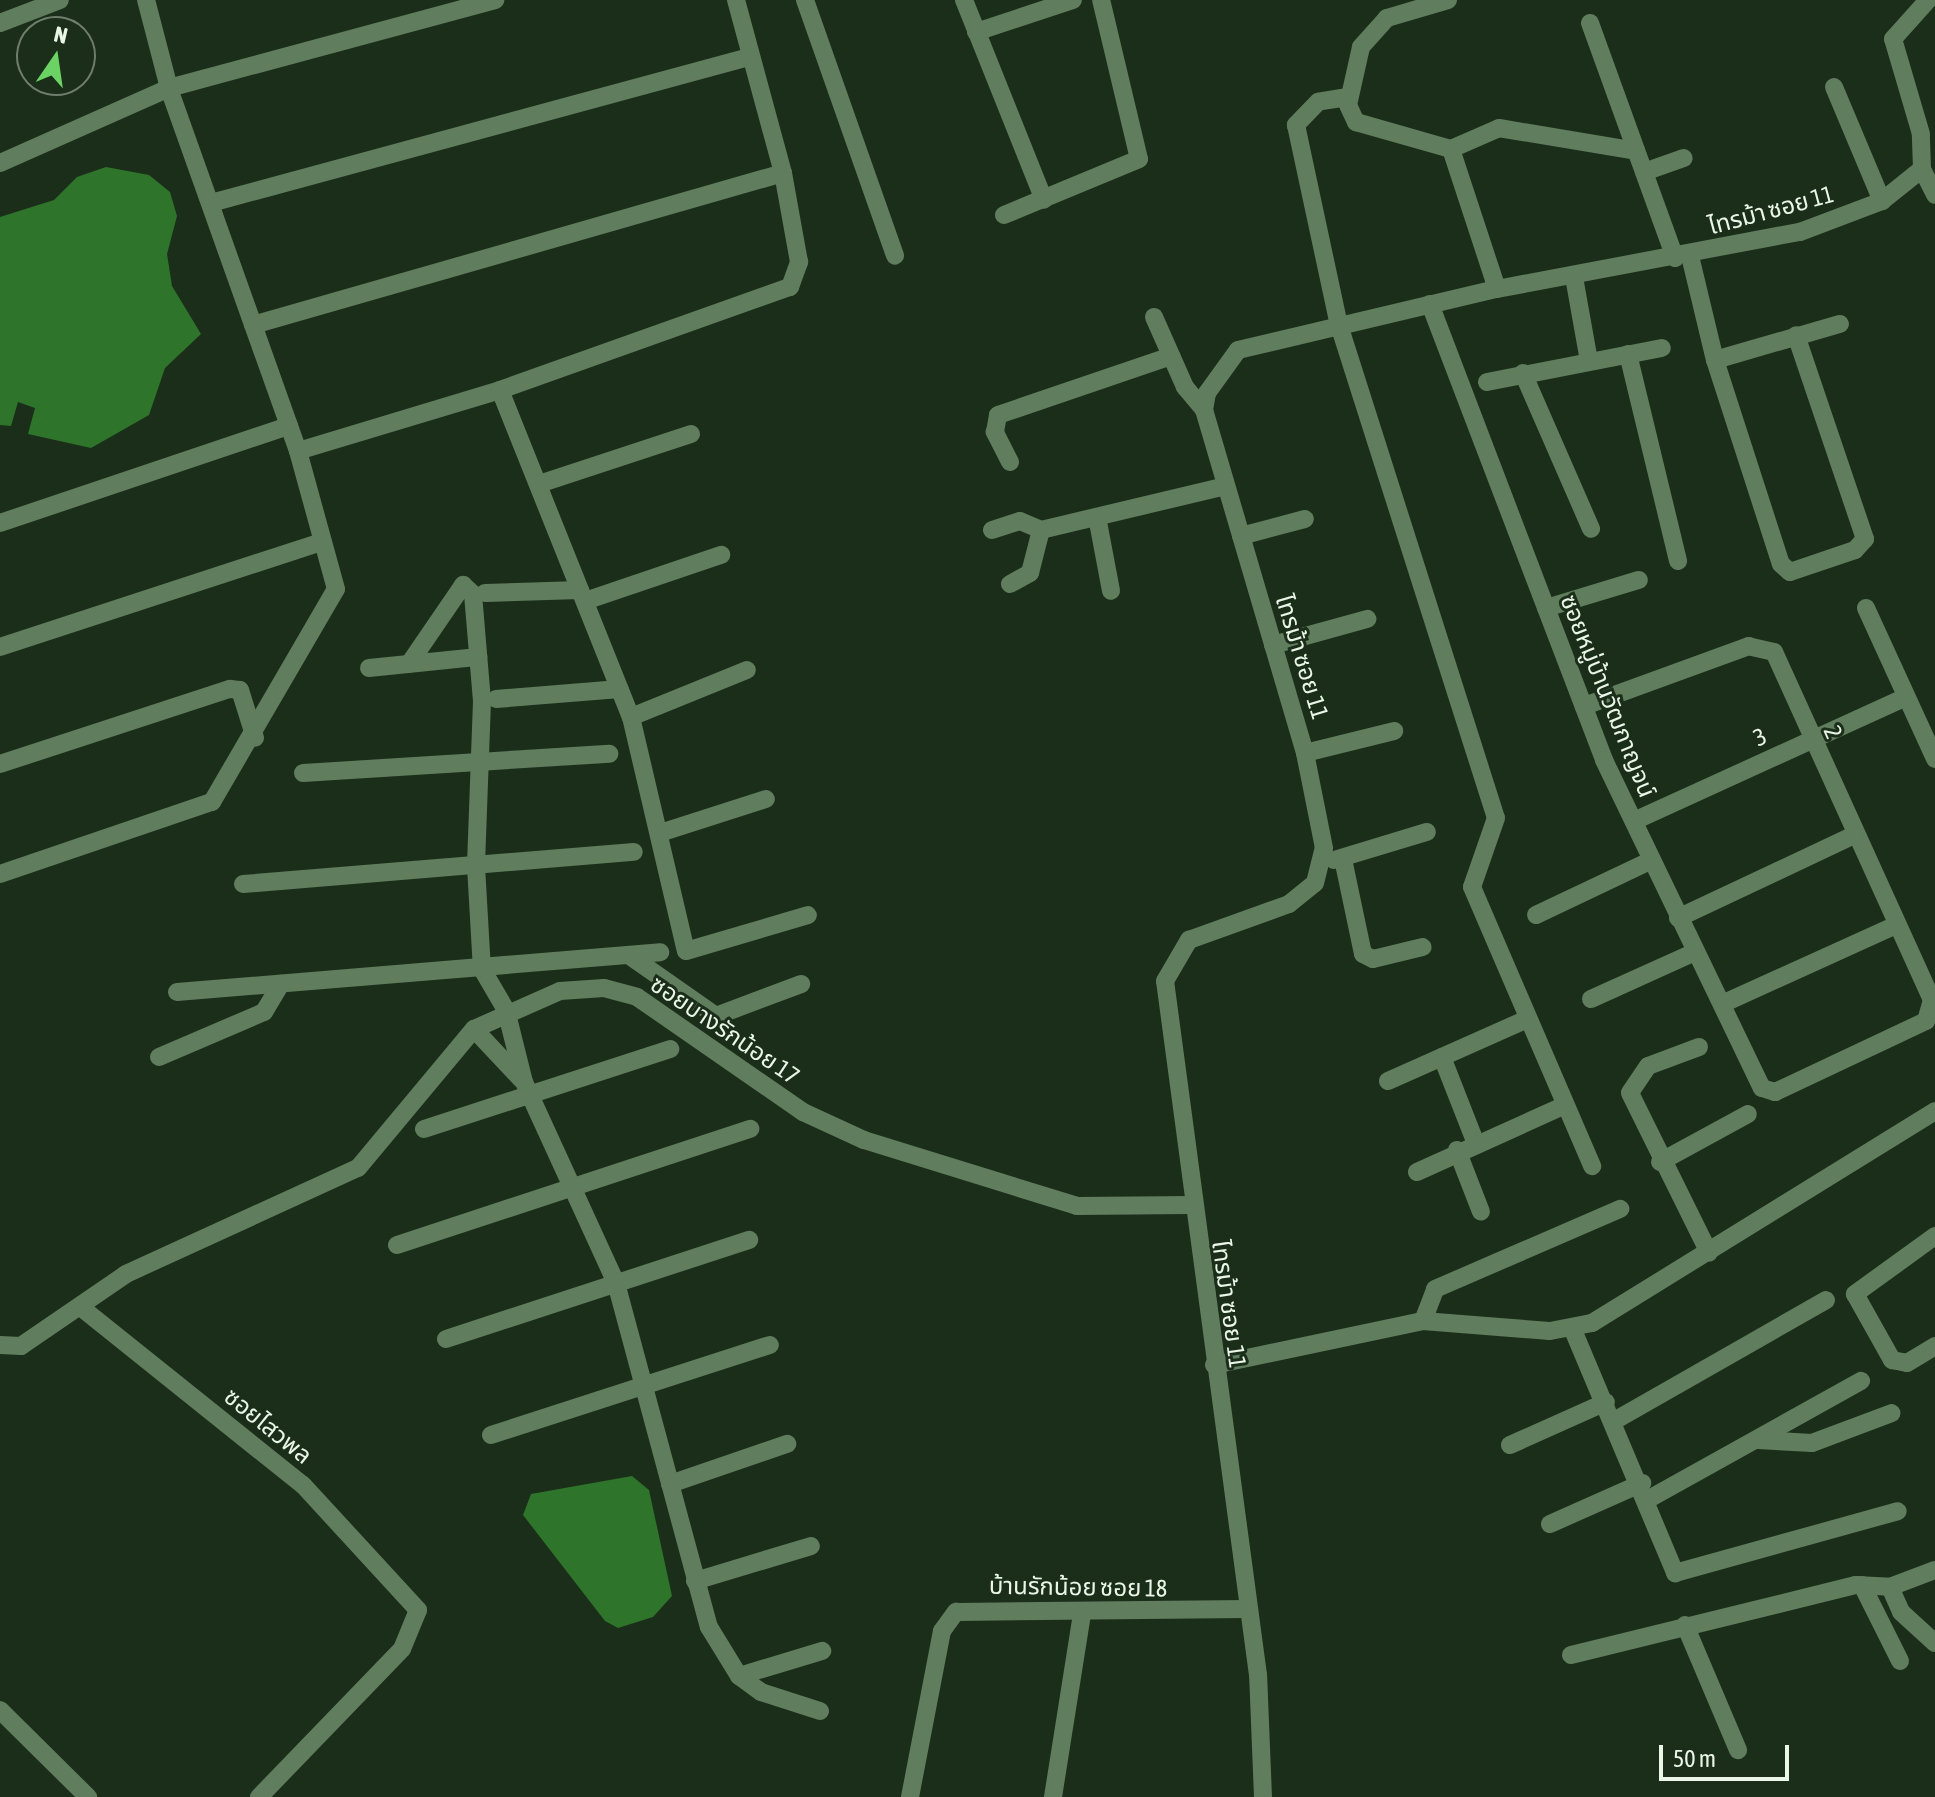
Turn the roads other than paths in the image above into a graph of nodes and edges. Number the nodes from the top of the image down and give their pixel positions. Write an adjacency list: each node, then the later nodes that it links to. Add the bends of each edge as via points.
1 (60, 0): 11 (street)
2 (146, 0): 16 (street)
3 (495, 0): 16 (street)
4 (736, 0): 14 (street)
5 (805, 0): 30 (street)
6 (964, 0): 13 (street)
7 (1073, 0): 13 (street)
8 (1101, 0): 26 (street, via 1139,159)
9 (1448, 0): 17 (street, via 1387,18 1361,47)
10 (1928, 0): 22 (street, via 1893,39 1921,134)
11 (0, 23)
12 (1590, 23): 19 (street)
13 (976, 32): 26 (street)
14 (749, 57): 24 (street); 28 (street)
15 (1834, 87): 27 (street)
16 (169, 88): 21 (street); 28 (street)
17 (1348, 97): 18 (street, via 1356,122); 38 (street, via 1318,102 1296,125)
18 (1451, 149): 19 (street, via 1499,128); 33 (street)
19 (1636, 151): 23 (street)
20 (1684, 158): 23 (street)
21 (0, 163)
22 (1922, 169): 25 (street); 27 (street, ไทรม้า ซอย 11)
23 (1644, 172): 31 (street)
24 (783, 173): 37 (street); 47 (street, via 799,262 790,287)
25 (1935, 195)
26 (1044, 200): 29 (street)
27 (1882, 201): 31 (street, ไทรม้า ซอย 11, via 1800,232)
28 (211, 203): 37 (street)
29 (1004, 215)
30 (895, 256)
31 (1682, 257): 32 (street, ไทรม้า ซอย 11); 43 (street)
32 (1574, 277): 33 (street, ไทรม้า ซอย 11); 44 (street)
33 (1497, 289): 34 (street, ไทรม้า ซอย 11)
34 (1430, 304): 38 (street, ไทรม้า ซอย 11); 70 (street, ซอยหมู่บ้านวัฒกาญจน์)
35 (1154, 317): 42 (street)
36 (1840, 324): 39 (street)
37 (253, 325): 49 (street)
38 (1339, 325): 48 (street, ไทรม้า ซอย 11, via 1238,350 1212,379); 120 (street, via 1496,818 1472,887)
39 (1796, 335): 43 (street); 43 (street, via 1865,539 1855,550 1790,572 1781,564)
40 (1662, 348): 41 (street)
41 (1628, 354): 44 (street); 64 (street)
42 (1171, 356): 48 (street); 52 (street, via 998,415 995,432)
43 (1715, 360)
44 (1589, 361): 45 (street)
45 (1523, 373): 46 (street); 58 (street)
46 (1487, 382)
47 (500, 390): 51 (street); 53 (street)
48 (1204, 410): 54 (street, ไทรม้า ซอย 11)
49 (289, 426): 51 (street); 57 (street)
50 (691, 434): 53 (street)
51 (298, 451): 62 (street)
52 (1010, 462)
53 (539, 484): 69 (street)
54 (1225, 486): 56 (street); 61 (street, ไทรม้า ซอย 11)
55 (1305, 519): 61 (street)
56 (1098, 522): 60 (street); 67 (street)
57 (0, 523)
58 (1591, 529)
59 (992, 530): 60 (street, via 1020,521)
60 (1041, 530): 66 (street, via 1030,573)
61 (1241, 536): 73 (street, ไทรม้า ซอย 11)
62 (322, 542): 74 (street); 85 (street, via 336,589)
63 (721, 555): 69 (street)
64 (1678, 561)
65 (1639, 580): 70 (street)
66 (1010, 584)
67 (1111, 591)
68 (485, 593): 69 (street)
69 (582, 595): 79 (street)
70 (1546, 608): 82 (street, ซอยหมู่บ้านวัฒกาญจน์)
71 (1866, 608): 80 (street)
72 (1367, 619): 73 (street)
73 (1273, 645): 87 (street, ไทรม้า ซอย 11)
74 (0, 647)
75 (478, 657): 76 (street); 76 (street, via 473,594 463,585); 91 (street)
76 (409, 664): 77 (street)
77 (369, 668)
78 (747, 670): 83 (street)
79 (620, 689): 81 (street); 83 (street)
80 (1906, 697): 86 (street, 3); 89 (street)
81 (496, 699)
82 (1584, 706): 86 (street, 2, via 1762,645 1774,652); 94 (street, ซอยหมู่บ้านวัฒกาญจน์)
83 (631, 717): 95 (street)
84 (1394, 731): 87 (street)
85 (255, 738): 90 (street, via 240,690 230,689); 103 (street, via 212,802)
86 (1810, 741): 94 (street, 3); 97 (street, 2)
87 (1305, 753): 100 (street, ไทรม้า ซอย 11, via 1322,819)
88 (609, 754): 91 (street)
89 (1935, 759)
90 (0, 764)
91 (480, 764): 92 (street); 102 (street)
92 (303, 773)
93 (766, 799): 95 (street)
94 (1634, 821): 101 (street, ซอยหมู่บ้านวัฒกาญจน์)
95 (663, 832): 105 (street, via 686,951)
96 (1427, 832): 99 (street)
97 (1854, 835): 107 (street); 108 (street, 2)
98 (634, 852): 102 (street)
99 (1343, 859): 100 (street); 109 (street, via 1363,954 1373,959)
100 (1321, 860): 140 (street, ไทรม้า ซอย 11, via 1315,883 1289,904 1189,940 1172,959 1165,981)
101 (1652, 860): 106 (street); 107 (street, ซอยหมู่บ้านวัฒกาญจน์)
102 (476, 866): 104 (street); 113 (street)
103 (0, 874)
104 (243, 884)
105 (808, 915)
106 (1536, 915)
107 (1678, 918): 111 (street, ซอยหมู่บ้านวัฒกาญจน์)
108 (1896, 925): 118 (street); 128 (street, 2, via 1931,1014)
109 (1423, 947)
110 (660, 952): 112 (street)
111 (1693, 953): 117 (street); 118 (street, ซอยหมู่บ้านวัฒกาญจน์)
112 (630, 956): 113 (street); 115 (street, via 716,1016)
113 (482, 969): 114 (street); 119 (street)
114 (281, 984): 116 (street); 124 (street, via 264,1012)
115 (801, 984)
116 (177, 992)
117 (1591, 999)
118 (1722, 1004): 128 (street, ซอยหมู่บ้านวัฒกาญจน์)
119 (506, 1010): 121 (street, ซอยบางรักน้อย 17); 127 (street); 140 (street, ซอยบางรักน้อย 17, via 560,991 604,988 637,997 803,1112 864,1140 1077,1206)
120 (1527, 1019): 125 (street); 129 (street)
121 (474, 1029): 127 (street); 149 (street, ซอยบางรักน้อย 17, via 358,1168 197,1237 126,1274)
122 (1699, 1047): 136 (street, via 1648,1066 1633,1080 1636,1114)
123 (670, 1049): 127 (street)
124 (159, 1057)
125 (1442, 1057): 126 (street); 134 (street)
126 (1388, 1081)
127 (527, 1088): 132 (street); 139 (street)
128 (1767, 1093)
129 (1563, 1106): 134 (street); 137 (street)
130 (1748, 1114): 136 (street)
131 (1932, 1121): 146 (street)
132 (424, 1129)
133 (750, 1129): 139 (street)
134 (1475, 1141): 135 (street)
135 (1457, 1150): 138 (street); 142 (street)
136 (1660, 1162): 146 (street)
137 (1592, 1166)
138 (1417, 1172)
139 (574, 1187): 145 (street); 147 (street)
140 (1190, 1205): 156 (street, ไทรม้า ซอย 11)
141 (1620, 1209): 150 (street, via 1435,1289)
142 (1481, 1212)
143 (1935, 1236): 155 (street, via 1855,1289 1892,1360 1907,1363)
144 (749, 1240): 147 (street)
145 (397, 1245)
146 (1709, 1253): 151 (street)
147 (616, 1283): 152 (street); 158 (street)
148 (1826, 1300): 161 (street)
149 (83, 1309): 153 (street, ซอยบางรักน้อย 17, via 21,1346); 187 (street, ซอยไสวพล, via 303,1485 411,1595 418,1610 402,1649)
150 (1423, 1321): 151 (street); 156 (street)
151 (1573, 1330): 159 (street)
152 (446, 1339)
153 (0, 1345)
154 (770, 1345): 158 (street)
155 (1935, 1346)
156 (1214, 1365): 175 (street, ไทรม้า ซอย 11)
157 (1861, 1381): 163 (street)
158 (646, 1385): 162 (street); 166 (street)
159 (1606, 1402): 161 (street); 165 (street)
160 (1892, 1413): 163 (street, via 1812,1443)
161 (1614, 1421): 167 (street)
162 (491, 1435)
163 (1758, 1440): 167 (street)
164 (787, 1444): 166 (street)
165 (1510, 1445)
166 (670, 1484): 172 (street)
167 (1644, 1492): 168 (street, via 1670,1567 1683,1574); 169 (street)
168 (1898, 1511)
169 (1550, 1524)
170 (811, 1546): 172 (street)
171 (1935, 1570): 174 (street)
172 (695, 1581): 182 (street, via 714,1638)
173 (1862, 1585): 174 (street); 177 (street); 181 (street)
174 (1890, 1587): 178 (street, via 1901,1612)
175 (1247, 1609): 176 (street, บ้านรักน้อย ซอย 18); 190 (street, ไทรม้า ซอย 11)
176 (1082, 1614): 188 (street, บ้านรักน้อย ซอย 18, via 956,1612 942,1631); 189 (street)
177 (1685, 1625): 180 (street); 185 (street)
178 (1935, 1643)
179 (822, 1651): 182 (street)
180 (1571, 1655)
181 (1900, 1661)
182 (739, 1676): 184 (street, via 761,1692)
183 (0, 1710): 186 (street)
184 (820, 1711)
185 (1738, 1750)
186 (88, 1797)
187 (259, 1797)
188 (910, 1797)
189 (1053, 1797)
190 (1263, 1797)

